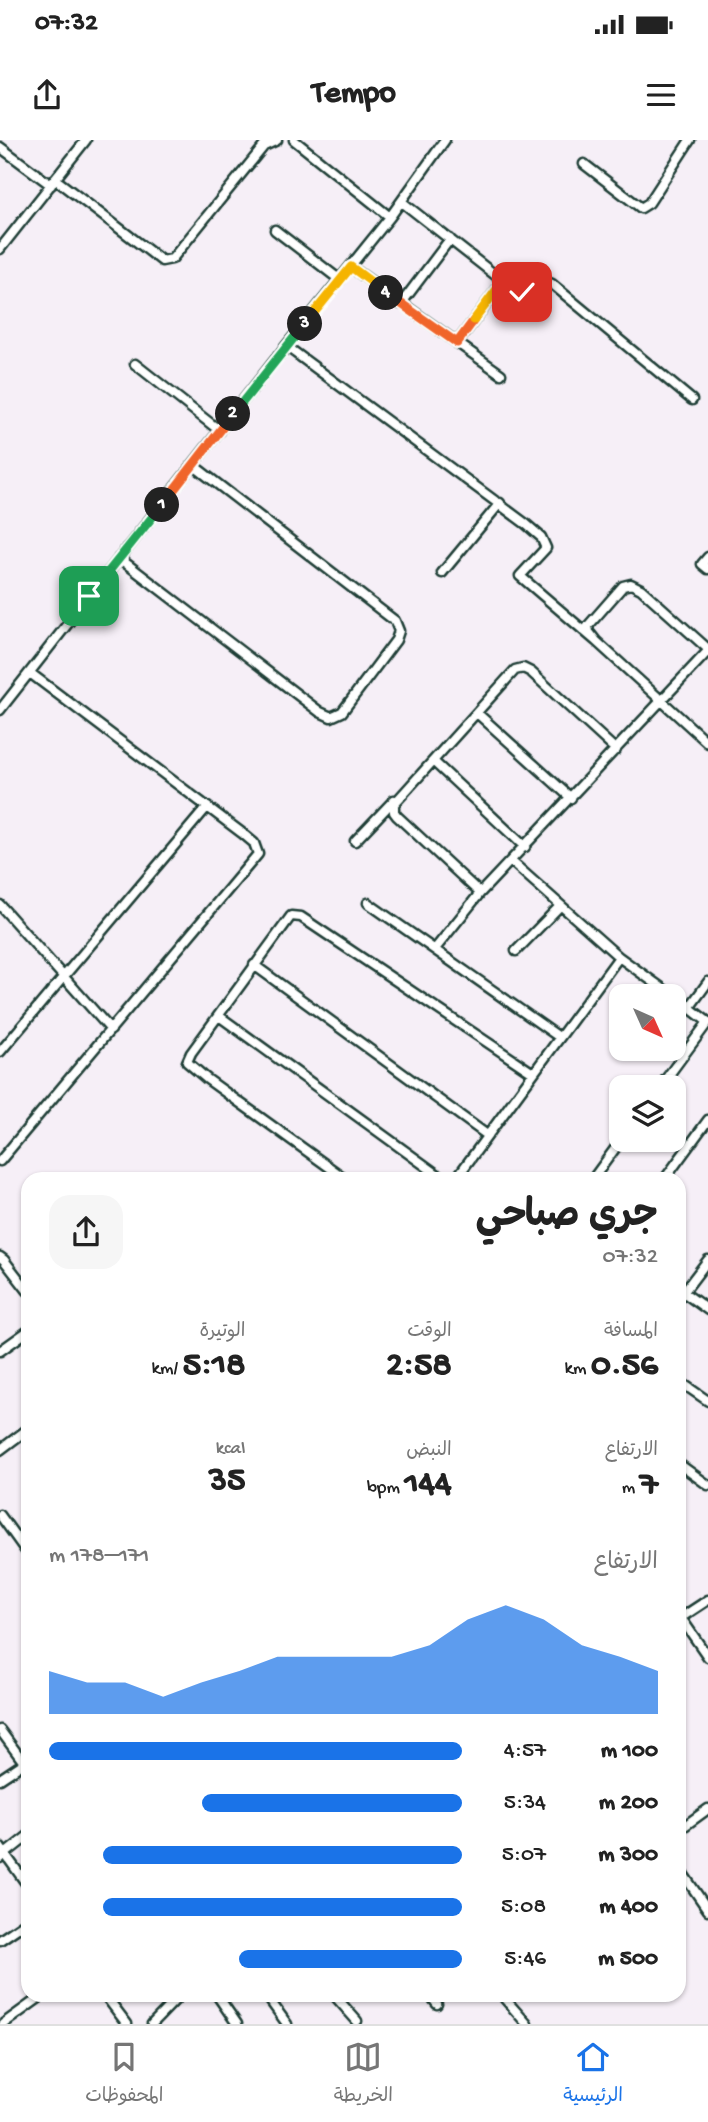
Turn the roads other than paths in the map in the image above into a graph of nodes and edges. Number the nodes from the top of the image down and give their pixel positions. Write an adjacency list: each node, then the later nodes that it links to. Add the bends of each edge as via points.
1 (86, 140): 8 (street)
2 (277, 140): 8 (street, via 264,146 167,261)
3 (294, 140): 10 (street)
4 (445, 140): 9 (street)
5 (690, 140): 7 (street, via 649,203 641,208)
6 (0, 147): 8 (street)
7 (584, 164)
8 (53, 182): 13 (street)
9 (402, 202): 10 (street); 12 (street)
10 (390, 217): 14 (street)
11 (275, 230): 15 (street)
12 (450, 239): 16 (street); 17 (street)
13 (0, 249)
14 (351, 267): 15 (street); 17 (street)
15 (340, 280): 19 (street)
16 (504, 280): 18 (street); 22 (street, via 522,292 540,279 552,284)
17 (401, 304): 18 (street)
18 (457, 343): 21 (street)
19 (286, 346): 23 (street); 25 (street)
20 (135, 365): 23 (street)
21 (501, 374)
22 (692, 400)
23 (220, 431): 24 (street)
24 (192, 465): 27 (street); 27 (street, via 395,621 396,640 342,712 331,717 320,712)
25 (500, 503): 29 (street); 30 (street, via 545,543 546,548 520,576)
26 (708, 557): 28 (street, via 702,564)
27 (119, 558): 32 (street)
28 (708, 569)
29 (442, 573)
30 (596, 640): 31 (street, via 589,623 622,586 631,584); 33 (street)
31 (708, 650): 33 (street)
32 (30, 673): 34 (street); 41 (street)
33 (662, 701): 36 (street); 37 (street)
34 (0, 710)
35 (477, 713): 37 (street, via 515,670 523,668); 38 (street); 40 (street)
36 (708, 743)
37 (615, 750): 40 (street)
38 (434, 762): 39 (street); 43 (street)
39 (396, 798): 42 (street); 45 (street, via 393,809 397,816)
40 (571, 798): 43 (street)
41 (208, 807): 53 (street); 59 (street, via 254,843 258,854)
42 (355, 841)
43 (525, 847): 44 (street)
44 (512, 862): 45 (street); 48 (street)
45 (480, 894): 49 (street)
46 (368, 903): 49 (street)
47 (0, 905): 53 (street)
48 (560, 906): 50 (street); 51 (street)
49 (435, 949): 60 (street)
50 (516, 951)
51 (619, 957): 55 (street); 60 (street)
52 (254, 965): 58 (street); 62 (street, via 287,919 301,917); 65 (street)
53 (64, 976): 59 (street); 61 (street)
54 (708, 982): 57 (street)
55 (656, 984)
56 (686, 1005): 57 (street)
57 (689, 1007): 63 (street, via 708,1022)
58 (219, 1016): 68 (street, via 188,1058 190,1066); 69 (street)
59 (111, 1030): 67 (street)
60 (559, 1037): 62 (street)
61 (0, 1052)
62 (533, 1073): 65 (street)
63 (669, 1075)
64 (708, 1119): 72 (street)
65 (487, 1135): 70 (street)
66 (612, 1152): 71 (street)
67 (0, 1161)
68 (336, 1172)
69 (434, 1172)
70 (461, 1172)
71 (598, 1172)
72 (670, 1172)
73 (0, 1257): 75 (street)
74 (708, 1259): 76 (street)
75 (21, 1282)
76 (686, 1288)
77 (686, 1298): 78 (street)
78 (708, 1310)
79 (21, 1336): 80 (street)
80 (0, 1351)
81 (686, 1386): 82 (street)
82 (708, 1401)
83 (21, 1434): 84 (street)
84 (0, 1450)
85 (686, 1469): 86 (street)
86 (708, 1485)
87 (0, 1515): 88 (street)
88 (21, 1544)
89 (708, 1601): 90 (street)
90 (686, 1615)
91 (686, 1627): 92 (street)
92 (708, 1657)
93 (0, 1730): 94 (street)
94 (21, 1759)
95 (21, 1768): 96 (street)
96 (0, 1779)
97 (708, 1810): 98 (street)
98 (686, 1825)
99 (21, 1841): 100 (street)
100 (2, 1853): 101 (street)
101 (21, 1877)
102 (686, 1878): 103 (street)
103 (708, 1910)
104 (21, 1926): 105 (street)
105 (0, 1940)
106 (33, 2002): 114 (street)
107 (110, 2002): 115 (street)
108 (173, 2002): 116 (street)
109 (222, 2002): 117 (street)
110 (271, 2002): 118 (street)
111 (340, 2002): 113 (street)
112 (508, 2002): 119 (street)
113 (357, 2021)
114 (3, 2024)
115 (127, 2024)
116 (152, 2024)
117 (237, 2024)
118 (287, 2024)
119 (527, 2024)

